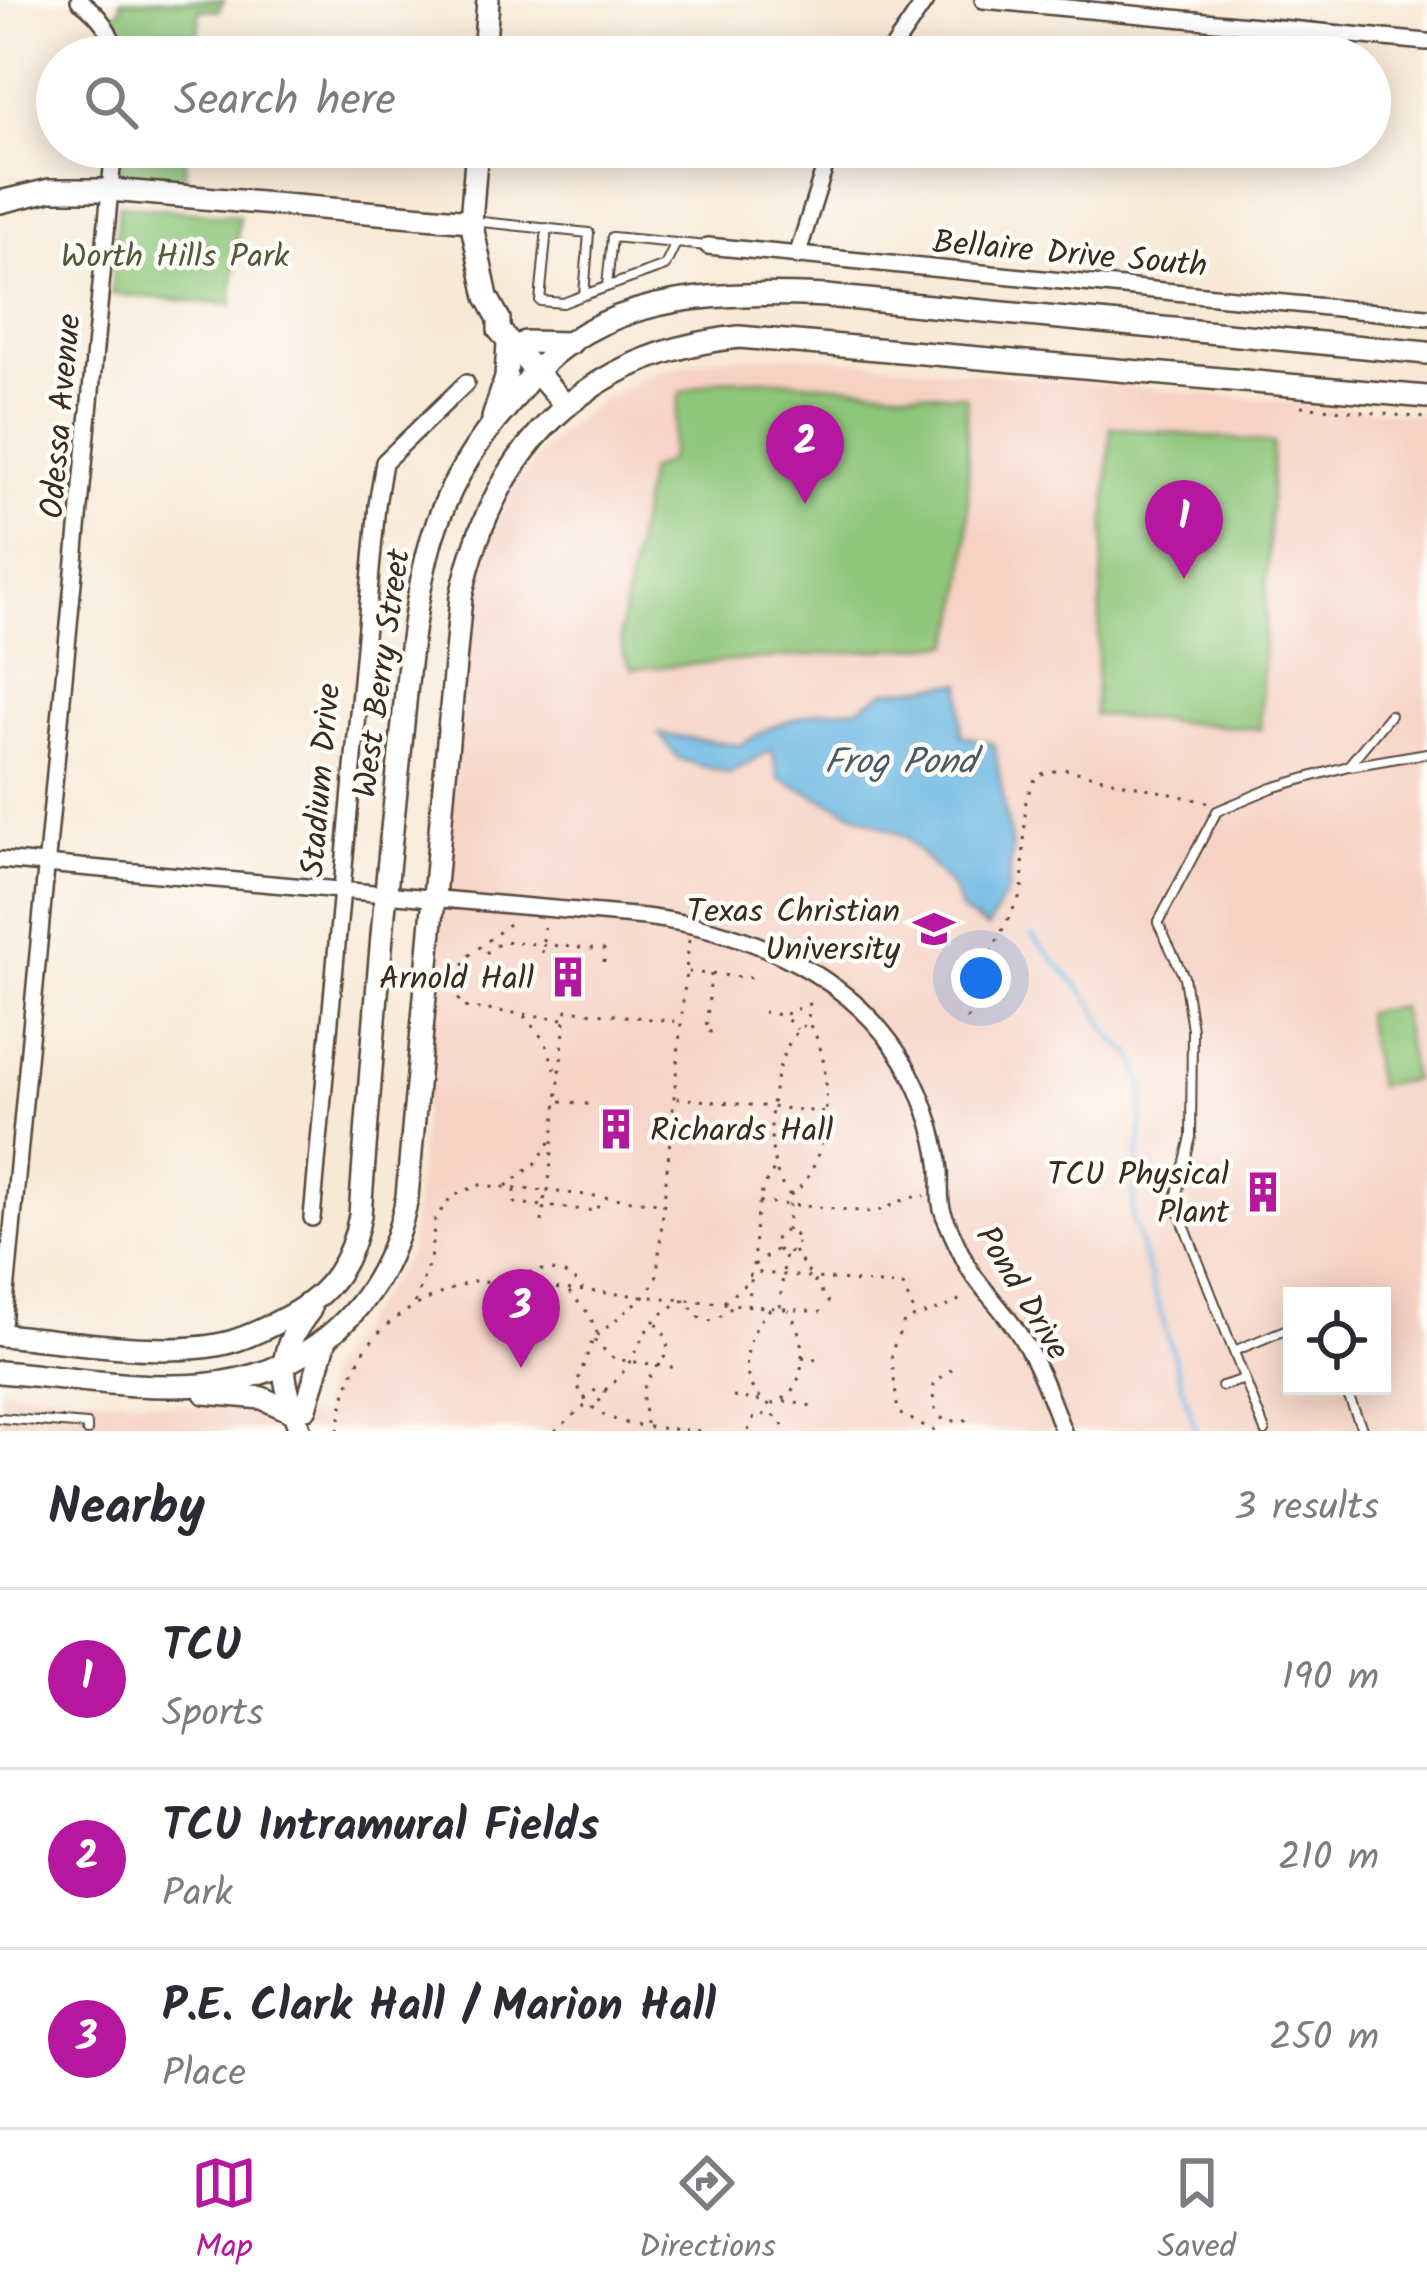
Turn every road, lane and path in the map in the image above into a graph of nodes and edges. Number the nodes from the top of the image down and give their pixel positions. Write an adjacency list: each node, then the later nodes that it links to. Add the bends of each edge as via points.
1 (79, 0): 5 (street)
2 (488, 0): 6 (main road)
3 (926, 0): 7 (street)
4 (983, 0): 8 (street)
5 (112, 36)
6 (485, 36)
7 (901, 36)
8 (1373, 36)
9 (1391, 38): 10 (street)
10 (1427, 41)
11 (112, 168): 14 (street, Odessa Avenue)
12 (475, 168): 16 (main road)
13 (824, 168): 20 (street)
14 (110, 190): 15 (main road, via 50,190); 16 (main road); 39 (street, Odessa Avenue)
15 (0, 202)
16 (471, 221): 17 (lane); 24 (main road, via 487,296)
17 (547, 228): 22 (lane, via 589,233); 22 (lane, via 540,301)
18 (676, 243): 19 (lane); 21 (lane, via 665,266); 21 (lane, via 612,237)
19 (708, 246): 20 (street, Bellaire Drive South)
20 (797, 256): 23 (street, Bellaire Drive South)
21 (607, 286): 22 (lane)
22 (584, 295)
23 (1427, 317)
24 (516, 342): 25 (main road); 27 (main road); 33 (main road)
25 (571, 344): 26 (main road, West Berry Street, via 673,300 741,292); 27 (main road, West Berry Street)
26 (1427, 353)
27 (539, 368): 30 (main road); 33 (main road, West Berry Street)
28 (466, 382): 40 (street, Stadium Drive, via 384,462)
29 (1427, 397): 30 (main road, via 739,338 666,349)
30 (570, 402): 42 (main road, via 499,485 467,568)
31 (1289, 405): 32 (path)
32 (1427, 418)
33 (491, 426): 41 (main road, West Berry Street, via 449,493 424,573)
34 (1390, 715): 36 (lane)
35 (1427, 753): 36 (lane)
36 (1348, 766): 37 (lane)
37 (1223, 808): 59 (path, via 1064,769 1037,775 1026,798 1022,892); 116 (lane, via 1158,923 1184,976 1192,1029 1191,1137 1175,1202)
38 (0, 860): 39 (street, Pond Drive)
39 (47, 864): 40 (street, Pond Drive); 112 (street, Odessa Avenue)
40 (342, 891): 41 (street, Pond Drive); 84 (street, Stadium Drive)
41 (384, 897): 42 (street, Pond Drive); 96 (main road, West Berry Street, via 360,1215 347,1261)
42 (433, 900): 43 (street, Pond Drive); 114 (main road, via 402,1223 373,1288)
43 (691, 923): 50 (path); 149 (street, Pond Drive, via 788,956 854,1001 895,1049 926,1108 941,1208 971,1271 1043,1377)
44 (508, 924): 56 (path, via 465,959 459,1000)
45 (544, 927): 46 (path)
46 (543, 945): 47 (path, via 502,941); 48 (path); 49 (path, via 604,950)
47 (486, 953)
48 (542, 953)
49 (604, 962)
50 (686, 971): 51 (path); 60 (path)
51 (711, 974): 52 (path); 63 (path, via 706,1031)
52 (752, 978)
53 (810, 992): 54 (path)
54 (809, 1004): 57 (path); 61 (path)
55 (763, 1012): 57 (path)
56 (523, 1014): 58 (path); 64 (path)
57 (783, 1015): 62 (path)
58 (565, 1019): 60 (path, via 567,1010); 64 (path)
59 (967, 1020)
60 (681, 1022): 65 (path)
61 (808, 1023): 62 (path); 69 (path, via 823,1052)
62 (797, 1029): 68 (path)
63 (716, 1033)
64 (559, 1078): 66 (path)
65 (674, 1097): 68 (path); 80 (path)
66 (558, 1101): 67 (path); 70 (path)
67 (595, 1105)
68 (772, 1107): 69 (path); 71 (path)
69 (825, 1113): 76 (path, via 811,1170)
70 (554, 1136): 72 (path, via 535,1164); 74 (path)
71 (775, 1169): 76 (path); 79 (path)
72 (504, 1187): 73 (path); 101 (path, via 479,1185 443,1205)
73 (515, 1188): 74 (path); 82 (path, via 514,1203)
74 (547, 1191): 75 (path); 82 (path)
75 (570, 1193): 78 (path); 83 (path)
76 (790, 1195): 81 (path)
77 (926, 1196): 81 (path, via 870,1212)
78 (599, 1197): 80 (path); 83 (path, via 597,1211)
79 (758, 1202): 81 (path); 90 (path)
80 (664, 1203): 97 (path, via 657,1275)
81 (789, 1204): 86 (path)
82 (544, 1206): 83 (path); 85 (path)
83 (568, 1208)
84 (312, 1218)
85 (542, 1222)
86 (787, 1231): 87 (path, via 775,1238); 88 (path)
87 (777, 1249): 89 (path); 90 (path)
88 (793, 1250): 89 (path); 92 (path)
89 (784, 1252): 91 (path)
90 (753, 1269): 91 (path); 102 (path); 104 (path)
91 (783, 1274): 92 (path); 106 (path)
92 (811, 1276): 100 (path); 109 (path, via 903,1286)
93 (506, 1284): 94 (path); 95 (path, via 550,1272 568,1275); 101 (path, via 473,1281)
94 (566, 1289): 95 (path); 113 (path, via 589,1314)
95 (584, 1291): 97 (path)
96 (320, 1295): 115 (main road, West Berry Street); 119 (main road, via 292,1332)
97 (644, 1296): 99 (path); 113 (path)
98 (963, 1297): 109 (path)
99 (685, 1300): 102 (path); 103 (path, via 714,1322); 110 (path)
100 (829, 1303)
101 (415, 1304): 144 (path, via 388,1321 366,1351 350,1378)
102 (722, 1304): 103 (path)
103 (735, 1305): 104 (path)
104 (748, 1306): 105 (path)
105 (772, 1308): 106 (path); 131 (path, via 747,1349 751,1385)
106 (780, 1309): 107 (path)
107 (788, 1309): 108 (path); 117 (path)
108 (821, 1312)
109 (916, 1316): 142 (path, via 896,1334 891,1353 894,1402 898,1413)
110 (653, 1319): 120 (path); 121 (path, via 665,1342)
111 (1283, 1332): 116 (lane)
112 (1, 1335): 115 (main road, West Berry Street, via 170,1348)
113 (595, 1337): 120 (path, via 614,1359); 133 (path, via 577,1383)
114 (326, 1340): 119 (main road); 140 (main road)
115 (232, 1342): 119 (main road)
116 (1234, 1351): 125 (lane)
117 (802, 1357): 118 (path); 132 (path)
118 (816, 1359)
119 (282, 1363): 126 (main road, via 224,1382); 140 (main road, via 293,1372)
120 (631, 1363): 121 (path); 128 (path)
121 (661, 1366): 122 (path); 141 (path, via 644,1389)
122 (679, 1368)
123 (952, 1370): 138 (path, via 934,1383)
124 (0, 1372): 126 (main road)
125 (1245, 1379): 127 (lane); 150 (lane)
126 (127, 1382): 140 (main road, via 262,1397)
127 (1222, 1386)
128 (605, 1390): 133 (path); 133 (path)
129 (1348, 1395): 151 (lane)
130 (733, 1397): 131 (path)
131 (762, 1401): 134 (path)
132 (783, 1401): 134 (path); 135 (path)
133 (586, 1405): 141 (path); 145 (path)
134 (770, 1405): 136 (path)
135 (812, 1406)
136 (769, 1413): 147 (path); 148 (path)
137 (0, 1418): 143 (lane, via 87,1425)
138 (941, 1418): 139 (path); 142 (path)
139 (971, 1418)
140 (301, 1421)
141 (646, 1426): 146 (path)
142 (935, 1430)
143 (86, 1431)
144 (338, 1431)
145 (555, 1431)
146 (702, 1431)
147 (748, 1431)
148 (785, 1431)
149 (1063, 1431)
150 (1265, 1431)
151 (1363, 1431)

